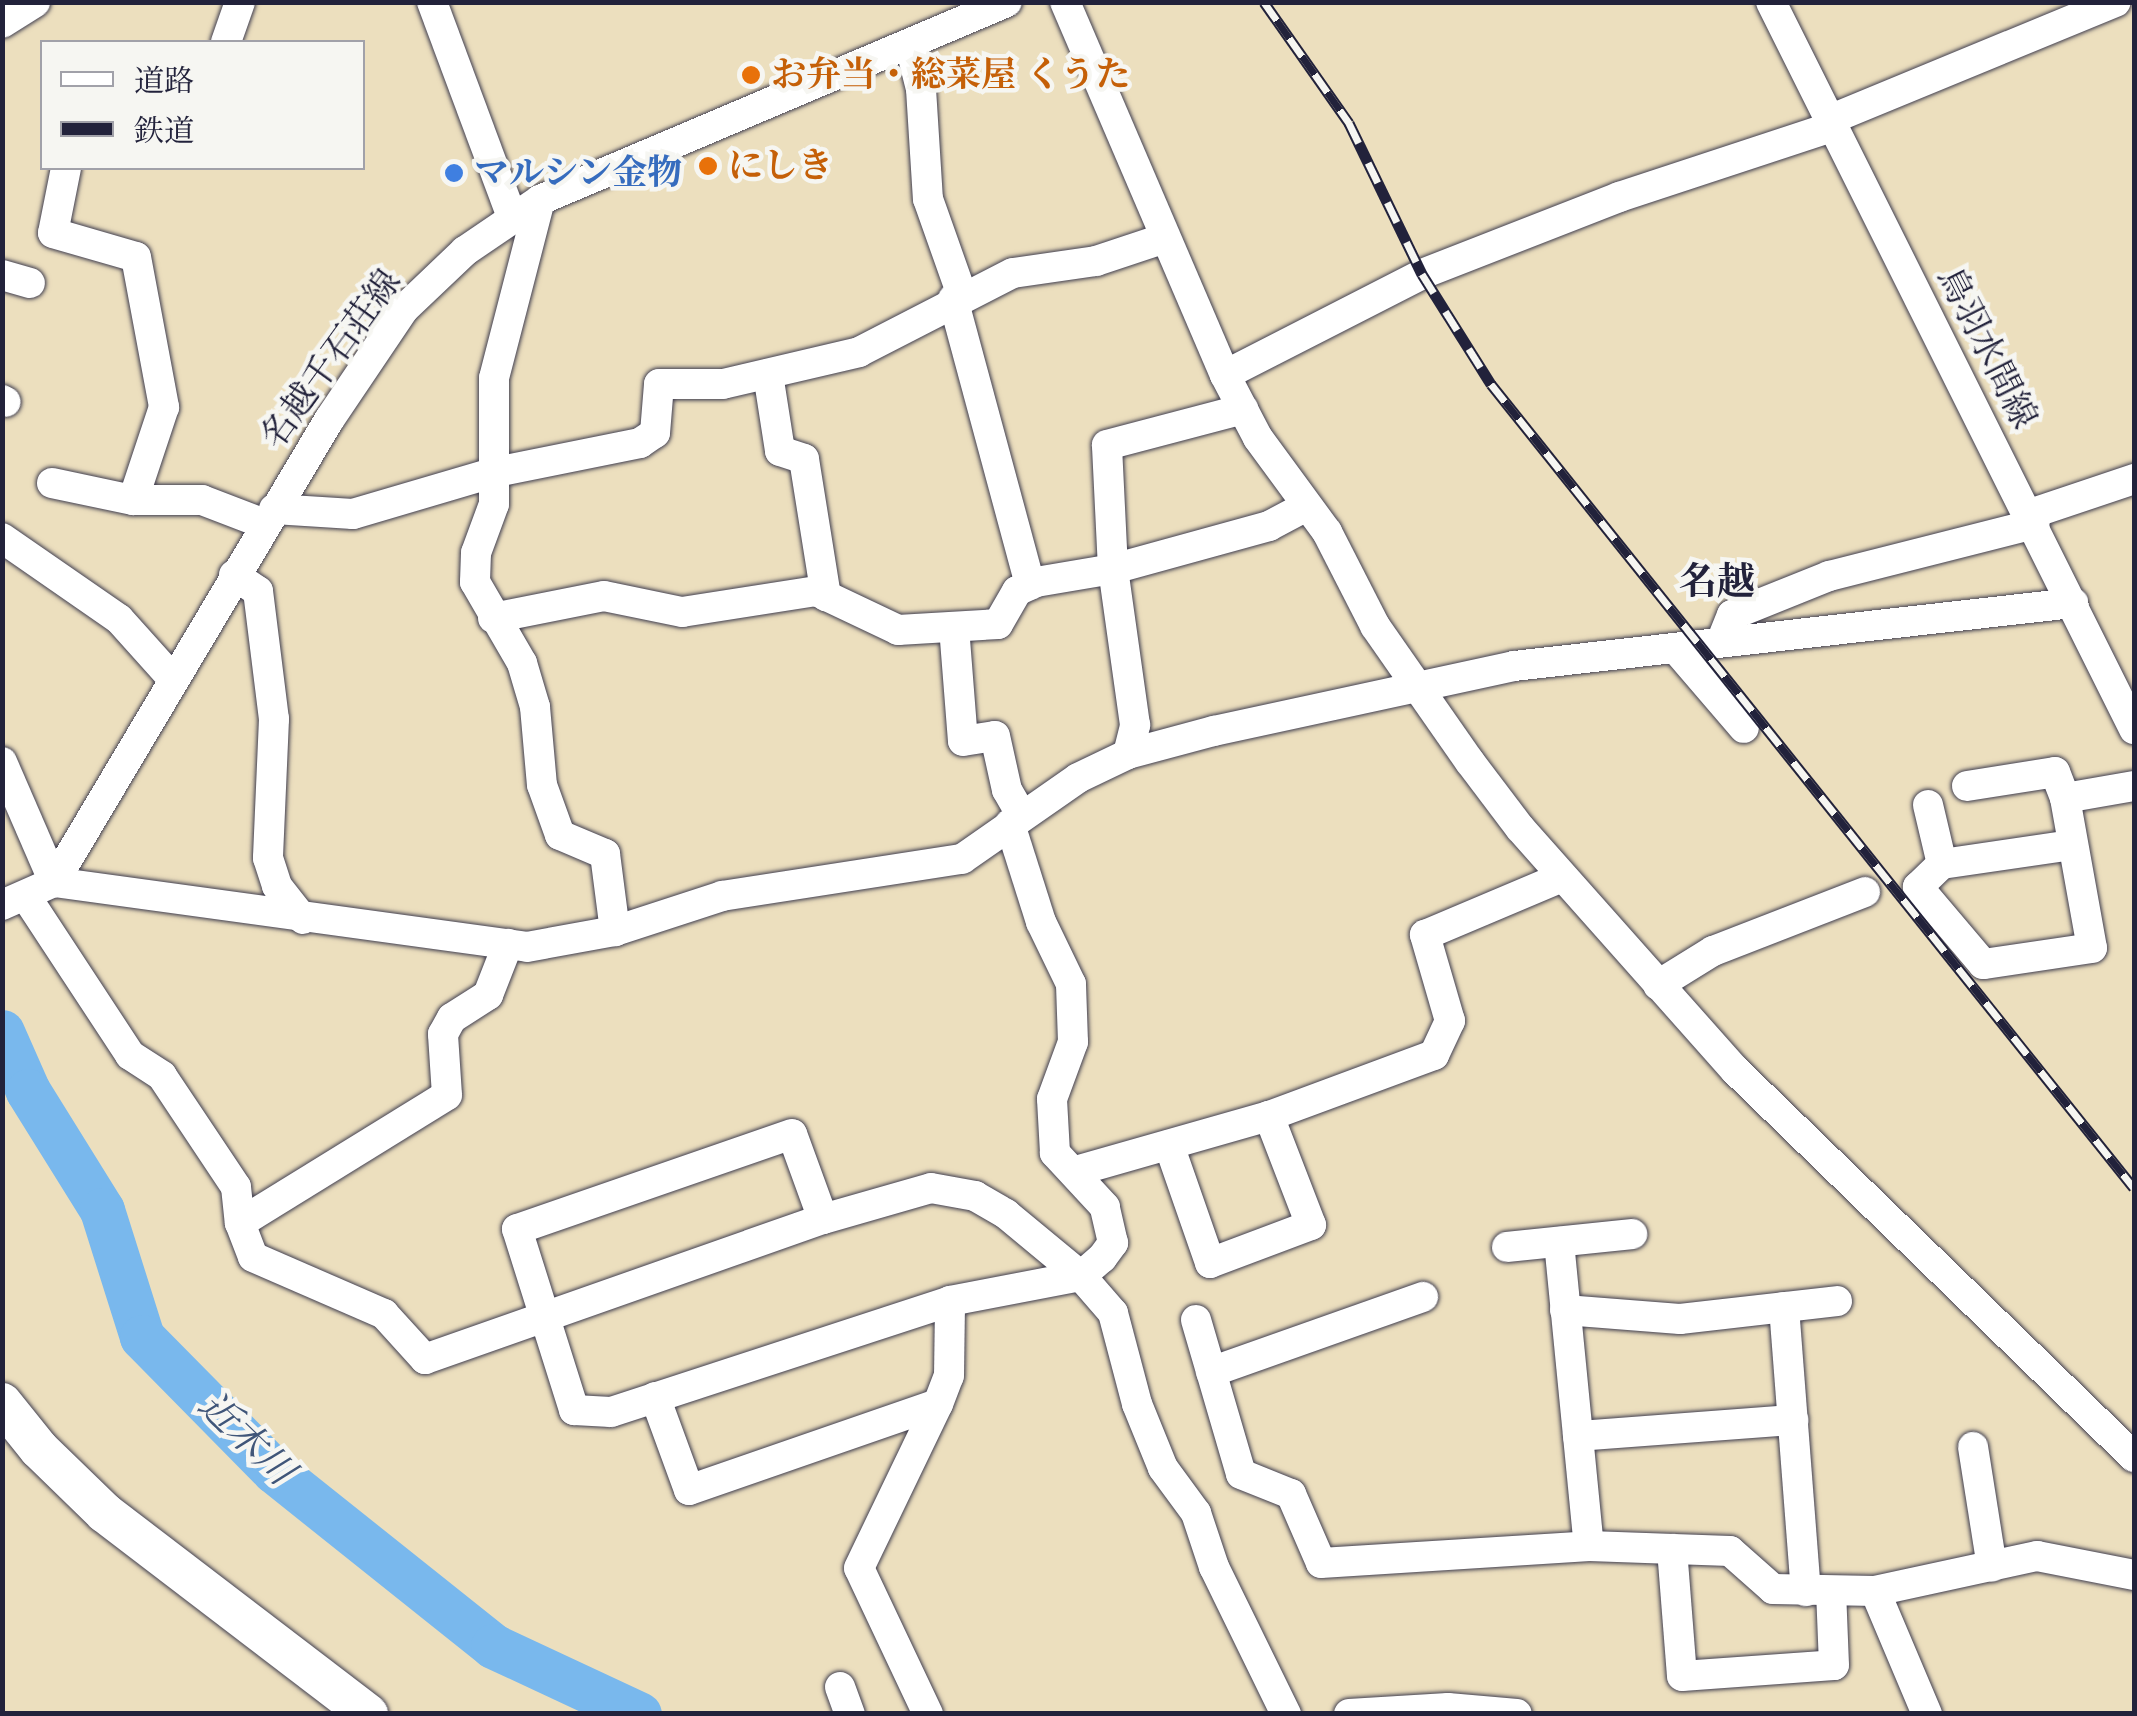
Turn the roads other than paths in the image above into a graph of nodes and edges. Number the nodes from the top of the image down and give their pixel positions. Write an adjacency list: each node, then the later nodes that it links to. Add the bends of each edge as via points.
1 (35, 2): 8 (street)
2 (240, 2): 9 (street)
3 (432, 2): 14 (street)
4 (1008, 2): 10 (street, 名越千石荘線)
5 (1064, 2): 15 (street)
6 (1770, 2): 11 (street, 鳥羽水間線)
7 (2116, 2): 11 (street)
8 (2, 22)
9 (227, 40)
10 (910, 45): 13 (street, 名越千石荘線); 16 (street, via 921,89 928,199)
11 (1831, 124): 18 (street, via 1422,274); 26 (street, 鳥羽水間線)
12 (66, 170): 23 (street, via 53,233 136,258 164,408)
13 (540, 200): 14 (street, 名越千石荘線); 20 (street, via 494,378)
14 (512, 214): 25 (street, 名越千石荘線, via 404,310)
15 (1165, 238): 16 (street, via 1096,261 1013,274); 18 (street)
16 (957, 297): 17 (street, via 859,352); 30 (street)
17 (768, 374): 20 (street, via 723,384 659,384 655,433 640,443); 31 (street, via 780,451 804,460)
18 (1225, 376): 19 (street)
19 (1243, 410): 24 (street); 28 (street, via 1107,445)
20 (496, 472): 25 (street, via 353,514); 33 (street, via 475,582)
21 (2134, 478): 26 (street)
22 (52, 483): 23 (street)
23 (133, 500): 25 (street, via 202,500)
24 (1304, 507): 28 (street, via 1269,526); 38 (street, via 1327,532 1375,626)
25 (270, 516): 29 (street, 名越千石荘線)
26 (2032, 519): 32 (street, 鳥羽水間線); 35 (street, via 1830,576 1732,615)
27 (2, 538): 37 (street, via 119,618)
28 (1113, 569): 30 (street); 41 (street, via 1135,725)
29 (234, 575): 37 (street, 名越千石荘線); 54 (street, via 258,591 274,718 268,858 277,886)
30 (1030, 585): 34 (street, via 1017,591 998,624)
31 (826, 596): 33 (street, via 816,591 682,612 604,596); 34 (street, via 898,630)
32 (2073, 603): 35 (street); 40 (street, 鳥羽水間線)
33 (493, 618): 55 (street, via 522,663 535,707 542,785 560,835 604,854)
34 (954, 627): 47 (street, via 962,741 995,736)
35 (1721, 642): 36 (street)
36 (1676, 649): 38 (street, via 1514,666); 39 (street)
37 (172, 678): 51 (street, 名越千石荘線)
38 (1422, 688): 41 (street); 50 (street)
39 (1744, 728)
40 (2134, 729)
41 (1128, 754): 47 (street)
42 (2, 762): 51 (street)
43 (1967, 786): 45 (street, via 2055,772)
44 (2134, 786): 45 (street)
45 (2065, 798): 48 (street)
46 (1928, 805): 49 (street)
47 (1016, 820): 55 (street, via 962,859 722,896); 60 (street, via 1041,922 1071,984 1072,1042 1052,1099 1054,1154)
48 (2073, 845): 49 (street); 49 (street, via 2092,948 1983,964 1918,888)
49 (1942, 864)
50 (1562, 877): 57 (street); 58 (street, via 1425,934 1450,1022 1434,1056)
51 (54, 882): 53 (street, 名越千石荘線); 54 (street)
52 (1866, 892): 57 (street, via 1712,951)
53 (15, 901): 62 (street, via 130,1056 162,1076 236,1186)
54 (303, 919): 56 (street)
55 (615, 931): 56 (street)
56 (508, 944): 62 (street, via 488,995 452,1018 442,1034 446,1095)
57 (1658, 985): 81 (street, via 1734,1070)
58 (1269, 1116): 59 (street); 59 (street, via 1312,1225 1210,1263)
59 (1170, 1145): 60 (street)
60 (1076, 1172): 66 (street, via 1105,1207 1113,1243)
61 (822, 1220): 66 (street, via 931,1188 976,1196); 72 (street); 72 (street, via 792,1134 516,1229)
62 (240, 1223): 72 (street, via 253,1258 384,1314 425,1359)
63 (1632, 1234): 64 (street)
64 (1559, 1242): 65 (street); 71 (street)
65 (1507, 1247)
66 (1082, 1276): 68 (street); 90 (street, via 1113,1313 1137,1404 1163,1468 1196,1513 1214,1566)
67 (1424, 1297): 74 (street)
68 (950, 1301): 75 (street); 77 (street, via 949,1376)
69 (1837, 1301): 70 (street)
70 (1784, 1307): 71 (street, via 1680,1318); 78 (street)
71 (1566, 1310): 79 (street)
72 (545, 1318): 75 (street, via 574,1410 611,1412)
73 (1196, 1320): 74 (street)
74 (1211, 1372): 82 (street, via 1241,1474 1291,1494 1321,1563)
75 (655, 1397): 77 (street, via 690,1490)
76 (2, 1403): 88 (main road, via 105,1513)
77 (938, 1404): 89 (street, via 859,1568)
78 (1793, 1420): 79 (street); 86 (street)
79 (1578, 1436): 82 (street)
80 (1973, 1447): 84 (street)
81 (2134, 1457)
82 (1589, 1546): 83 (street)
83 (1672, 1549): 86 (street, via 1730,1551 1773,1590); 86 (street, via 1682,1676 1834,1665)
84 (1992, 1566): 85 (street, via 2037,1556); 87 (street)
85 (2134, 1575)
86 (1818, 1591): 87 (street)
87 (1875, 1591): 93 (street)
88 (368, 1714)
89 (928, 1714)
90 (1286, 1714)
91 (1350, 1714): 92 (street, via 1448,1708)
92 (1517, 1714)
93 (1927, 1714)

